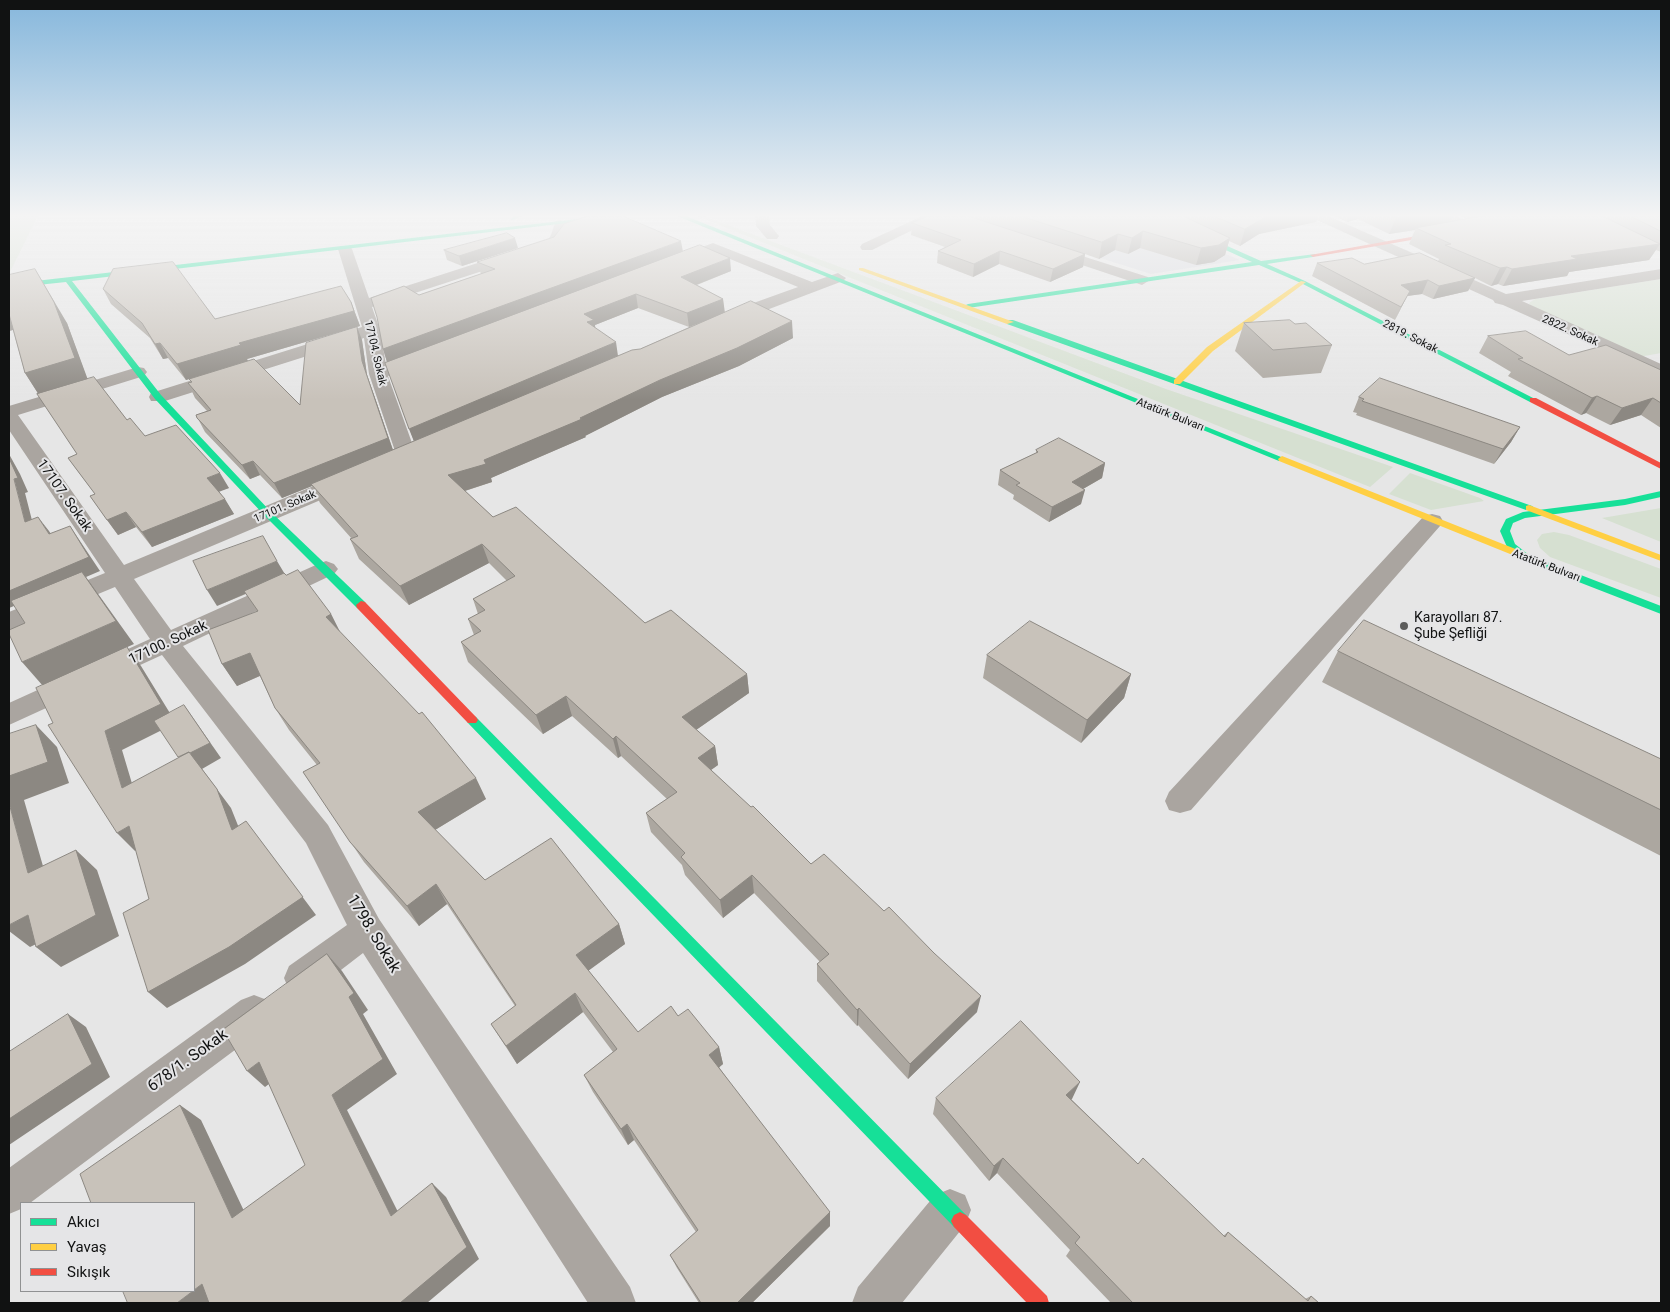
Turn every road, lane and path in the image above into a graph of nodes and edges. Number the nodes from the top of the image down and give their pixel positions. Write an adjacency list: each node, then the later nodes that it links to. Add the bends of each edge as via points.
1 (44, 277): 17 (main road)
2 (93, 277): 14 (main road)
3 (354, 277): 20 (street, 17104. Sokak)
4 (449, 277): 20 (street)
5 (786, 277): 18 (street)
6 (833, 277): 18 (street)
7 (857, 277): 40 (main road, Atatürk Bulvarı)
8 (864, 277): 21 (main road, Atatürk Bulvarı)
9 (1133, 277): 15 (street)
10 (1162, 277): 15 (main road)
11 (1293, 277): 16 (main road, 2819. Sokak)
12 (1453, 277): 19 (street, 2822. Sokak)
13 (1641, 277): 19 (street)
14 (68, 280): 17 (main road); 28 (main road)
15 (1142, 280): 21 (main road)
16 (1303, 282): 30 (main road, via 1210,349); 35 (main road, 2819. Sokak)
17 (9, 284)
18 (810, 287): 22 (street)
19 (1501, 300): 26 (street, 2822. Sokak)
20 (363, 305): 23 (street, 17104. Sokak)
21 (968, 306): 30 (main road, Atatürk Bulvarı)
22 (711, 326)
23 (371, 330): 29 (street, 17104. Sokak); 31 (street)
24 (434, 353): 29 (street)
25 (1661, 358): 26 (street)
26 (1639, 361): 27 (street, 2822. Sokak)
27 (1661, 371)
28 (138, 372): 31 (main road); 32 (street)
29 (378, 374): 34 (street, 17104. Sokak)
30 (1177, 382): 38 (main road, Atatürk Bulvarı)
31 (158, 397): 39 (main road)
32 (9, 412)
33 (9, 416): 44 (street, 17107. Sokak)
34 (408, 456)
35 (1661, 466)
36 (364, 474): 39 (street, 17101. Sokak)
37 (1661, 494): 38 (main road)
38 (1543, 513): 41 (main road, via 1523,515 1509,521 1504,531 1511,545); 42 (main road, Atatürk Bulvarı)
39 (268, 514): 43 (main road); 44 (street, 17101. Sokak)
40 (1432, 521): 41 (main road, Atatürk Bulvarı); 49 (street)
41 (1527, 558): 45 (main road, Atatürk Bulvarı)
42 (1661, 558)
43 (326, 569): 47 (street, 17100. Sokak); 52 (main road)
44 (118, 575): 46 (street, 17101. Sokak); 47 (street, 1798. Sokak)
45 (1661, 610)
46 (9, 622)
47 (167, 644): 48 (street, 17100. Sokak); 50 (street, 1798. Sokak, via 317,834)
48 (9, 714)
49 (1180, 801)
50 (367, 930): 51 (street, 678/1. Sokak); 53 (street, 1798. Sokak)
51 (9, 1193)
52 (950, 1210): 54 (street); 55 (main road)
53 (614, 1303)
54 (874, 1303)
55 (1040, 1303)

